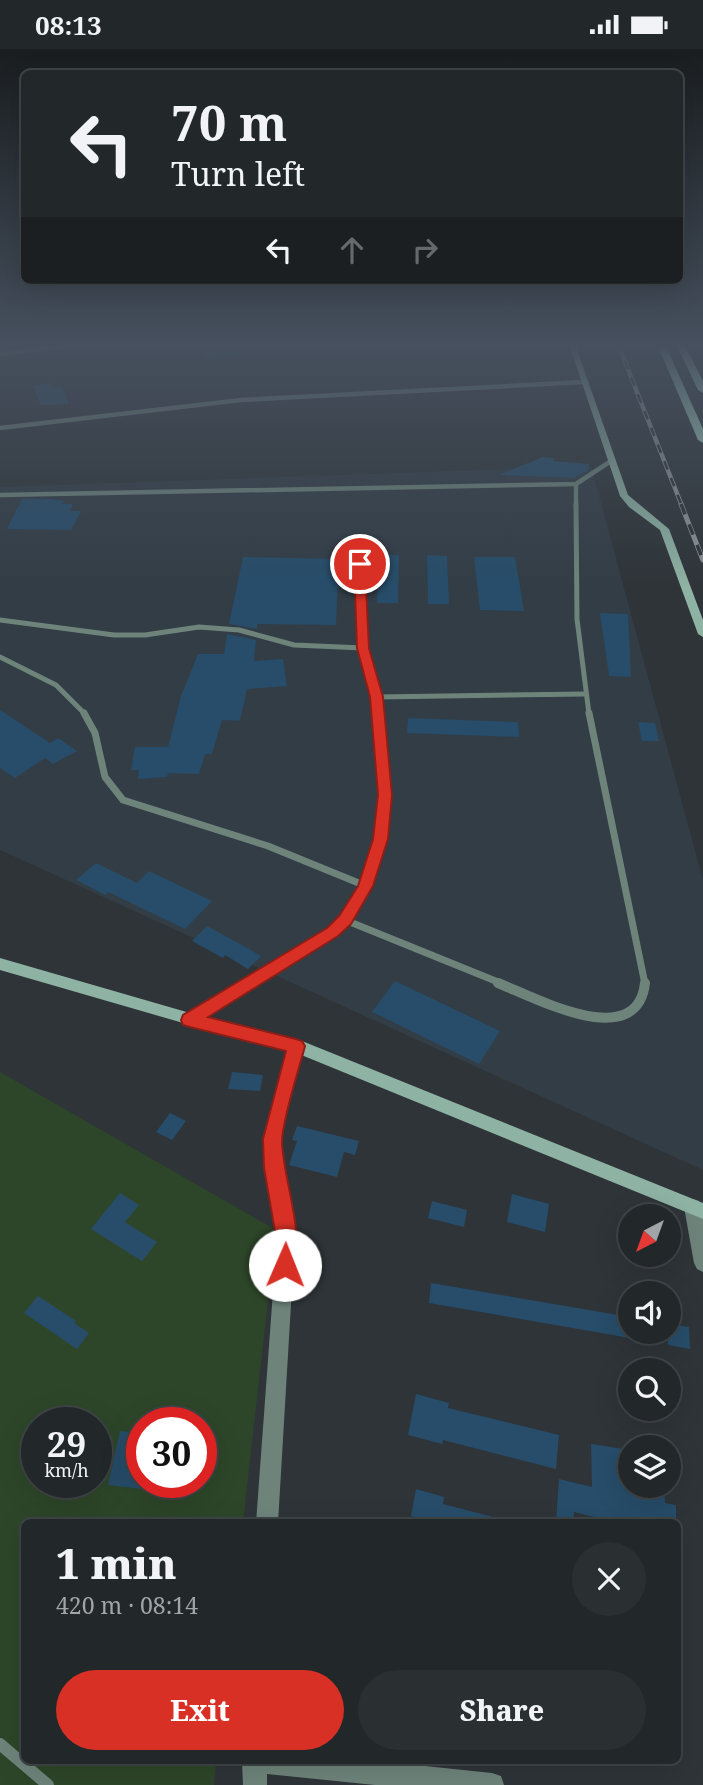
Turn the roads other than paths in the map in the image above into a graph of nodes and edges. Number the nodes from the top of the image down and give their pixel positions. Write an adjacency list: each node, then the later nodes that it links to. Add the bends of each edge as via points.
1 (26, 425): 3 (lane)
2 (599, 425): 4 (street)
3 (0, 428)
4 (611, 461): 5 (lane); 9 (street, via 624,496 664,529)
5 (576, 484): 6 (lane); 12 (lane, via 577,619)
6 (0, 495)
7 (360, 564): 10 (lane)
8 (0, 620): 10 (lane, via 114,635 199,627 239,631 294,645)
9 (703, 634)
10 (363, 648): 13 (lane)
11 (0, 657): 14 (lane, via 26,666 69,694 85,712 96,734 104,775 111,791 123,800 268,846)
12 (585, 694): 13 (lane); 15 (lane, via 646,978 646,998 634,1012 611,1019 573,1013)
13 (377, 697): 14 (lane, via 385,795 383,824)
14 (366, 886): 15 (lane)
15 (345, 920): 17 (lane, via 333,932)
16 (0, 964): 17 (street)
17 (190, 1020): 18 (street)
18 (296, 1046): 19 (street); 21 (street, via 272,1139 286,1237)
19 (698, 1209): 20 (street)
20 (703, 1263)
21 (267, 1519)
22 (0, 1744): 23 (lane)
23 (21, 1762)
24 (23, 1764): 27 (lane)
25 (254, 1764): 28 (street)
26 (292, 1764): 29 (street)
27 (48, 1785)
28 (255, 1785)
29 (492, 1785)

